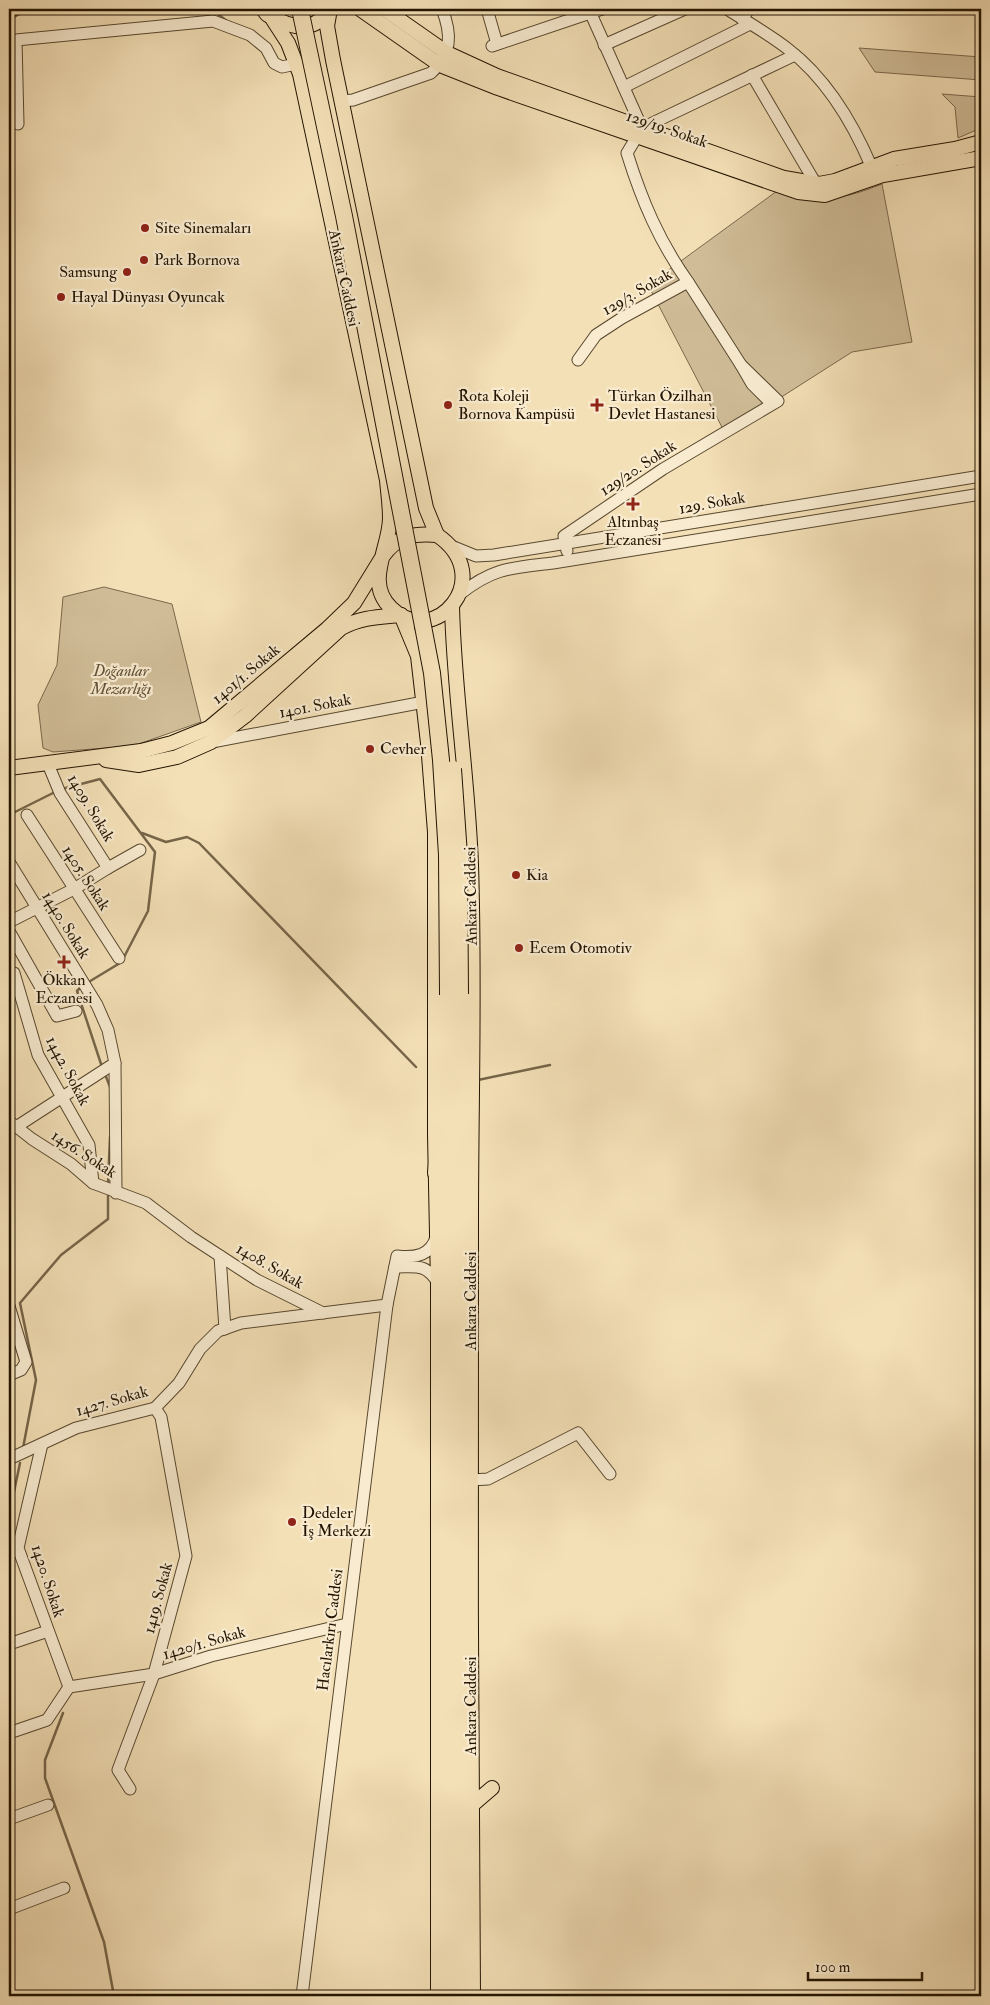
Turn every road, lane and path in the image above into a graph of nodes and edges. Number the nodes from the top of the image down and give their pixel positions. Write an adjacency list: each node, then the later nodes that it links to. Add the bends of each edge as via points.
1 (300, 9): 59 (highway, Ankara Caddesi, bridge, via 344,216 432,673 441,760)
2 (312, 9): 59 (highway, Ankara Caddesi, bridge, via 443,674 458,855)
3 (329, 9): 12 (main road, via 311,25 292,27); 22 (main road, Ankara Caddesi, via 326,26)
4 (360, 9): 17 (main road, 129/19. Sokak)
5 (384, 9): 17 (main road, 129/19. Sokak)
6 (446, 9): 17 (street, via 450,34)
7 (487, 9): 13 (street, via 495,45)
8 (602, 9): 13 (street)
9 (685, 9): 15 (street)
10 (727, 9): 14 (street)
11 (749, 9): 14 (street)
12 (266, 10): 18 (main road, Ankara Caddesi, via 288,42)
13 (591, 14): 15 (street)
14 (746, 22): 16 (street); 20 (street)
15 (604, 46): 20 (street)
16 (795, 55): 19 (street); 27 (street, via 830,90)
17 (444, 59): 22 (street, via 431,73); 24 (main road, 129/19. Sokak, via 523,86)
18 (296, 64): 21 (street, via 282,67 274,63 258,40 213,21 16,40); 37 (main road, Ankara Caddesi, via 387,480 390,518)
19 (752, 75): 24 (street); 28 (street)
20 (624, 87): 24 (street)
21 (13, 93): 23 (street)
22 (342, 102): 34 (main road, Ankara Caddesi, via 426,508)
23 (18, 124)
24 (638, 132): 26 (main road, 129/19. Sokak, via 769,184 818,195 834,193 883,175); 28 (main road, 129/19. Sokak, via 784,178); 29 (street, via 626,153 667,252)
25 (979, 141): 27 (main road, 129/19. Sokak, via 955,149 894,159)
26 (981, 158)
27 (872, 168): 28 (main road, 129/19. Sokak, via 835,182)
28 (816, 184)
29 (688, 282): 30 (street, 129/3. Sokak, via 603,330 592,339); 31 (street, 129/3. Sokak, via 741,365)
30 (578, 360)
31 (775, 403): 35 (street, 129/20. Sokak, via 663,469 564,536)
32 (981, 476): 35 (street, 129. Sokak)
33 (981, 494): 38 (street, 129. Sokak)
34 (437, 535): 36 (main road, Ankara Caddesi); 37 (main road, via 421,534 400,539)
35 (565, 544): 36 (street, 129. Sokak, via 476,556); 38 (street)
36 (449, 545): 39 (main road, Ankara Caddesi, via 463,569)
37 (383, 556): 41 (main road, Ankara Caddesi, via 378,573 380,592 390,608); 45 (main road, 1401/1. Sokak, via 354,603 209,728 141,751)
38 (569, 560): 39 (street, 129. Sokak, via 494,572)
39 (460, 594): 40 (main road, Ankara Caddesi)
40 (452, 607): 41 (main road, via 440,616 424,620); 61 (main road, Ankara Caddesi, via 453,656 471,865)
41 (401, 615): 42 (main road, Ankara Caddesi, via 418,656); 43 (main road, 1401/1. Sokak, via 353,621 341,628 245,716)
42 (424, 702): 43 (street, 1401. Sokak); 67 (main road, Ankara Caddesi, via 435,832)
43 (211, 742): 45 (main road, 1401/1. Sokak, via 177,757 139,766)
44 (9, 758): 46 (main road)
45 (92, 758): 46 (main road, 1401/1. Sokak)
46 (48, 764): 47 (main road, 1401/1. Sokak); 51 (street, 1409. Sokak, via 60,793)
47 (9, 768)
48 (27, 815): 52 (street, 1405. Sokak)
49 (140, 850): 51 (street, 1409. Sokak)
50 (9, 862): 53 (street, 1440. Sokak)
51 (108, 868): 52 (street, 1409. Sokak)
52 (74, 889): 53 (street, 1409. Sokak); 56 (street, 1405. Sokak)
53 (36, 909): 54 (street, 1409. Sokak); 63 (street, 1440. Sokak, via 97,1005 108,1030)
54 (9, 922)
55 (9, 931): 57 (street)
56 (119, 958)
57 (28, 964): 58 (street, via 21,972); 60 (street, via 57,1016)
58 (12, 974): 64 (street, 1442. Sokak, via 38,1055)
59 (454, 995): 62 (highway, Ankara Caddesi); 65 (highway, Ankara Caddesi)
60 (76, 1011)
61 (471, 1047): 65 (highway); 84 (main road, Ankara Caddesi)
62 (448, 1055): 67 (highway); 96 (highway, Ankara Caddesi)
63 (115, 1063): 64 (street); 69 (street, 1440. Sokak)
64 (63, 1097): 66 (street); 68 (street, 1442. Sokak, via 89,1145)
65 (461, 1121): 82 (highway, Ankara Caddesi)
66 (12, 1124): 68 (street, 1456. Sokak)
67 (436, 1173): 70 (main road, Ankara Caddesi)
68 (93, 1183): 69 (street, 1456. Sokak)
69 (116, 1193): 71 (street, 1456. Sokak, via 146,1203)
70 (437, 1231): 72 (street, Hacılarkırı Caddesi, via 433,1247 415,1256 397,1256); 73 (main road, Ankara Caddesi)
71 (220, 1256): 76 (street, 1408. Sokak, via 257,1280); 77 (street, 1408. Sokak)
72 (395, 1268): 73 (street, via 426,1268); 74 (street, Hacılarkırı Caddesi)
73 (438, 1284): 90 (main road, Ankara Caddesi)
74 (387, 1305): 76 (street, 1408. Sokak); 87 (street, Hacılarkırı Caddesi)
75 (9, 1306): 78 (street, via 26,1362 21,1370)
76 (323, 1313): 77 (street, 1408. Sokak, via 241,1323)
77 (225, 1329): 79 (street, 1427. Sokak, via 218,1331 200,1349 179,1383)
78 (9, 1375)
79 (155, 1408): 80 (street, 1427. Sokak, via 76,1428); 91 (street, 1419. Sokak, via 161,1417 186,1556)
80 (42, 1444): 81 (street, 1427. Sokak); 85 (street, 1420. Sokak)
81 (9, 1459)
82 (461, 1462): 86 (highway); 107 (highway, Ankara Caddesi)
83 (610, 1474): 84 (street, via 578,1433 488,1479)
84 (471, 1480): 86 (main road, Ankara Caddesi)
85 (13, 1549): 88 (street, 1420. Sokak)
86 (471, 1582): 94 (main road, Ankara Caddesi)
87 (347, 1624): 91 (street, 1420/1. Sokak, via 211,1656); 104 (street, Hacılarkırı Caddesi)
88 (48, 1631): 89 (street); 92 (street, 1420. Sokak)
89 (9, 1644)
90 (439, 1665): 96 (highway); 105 (main road, Ankara Caddesi)
91 (154, 1674): 92 (street, 1420/1. Sokak); 98 (street, 1419. Sokak, via 118,1770)
92 (69, 1687): 93 (street, via 47,1720)
93 (9, 1733)
94 (470, 1736): 95 (main road); 100 (main road, Ankara Caddesi)
95 (482, 1751)
96 (449, 1770): 106 (highway, Ankara Caddesi)
97 (492, 1788): 100 (main road)
98 (130, 1789)
99 (48, 1805): 101 (street)
100 (471, 1806): 108 (main road, Ankara Caddesi)
101 (9, 1819)
102 (64, 1888): 103 (street)
103 (9, 1909)
104 (302, 1996)
105 (438, 1996)
106 (449, 1996)
107 (461, 1996)
108 (473, 1996)

